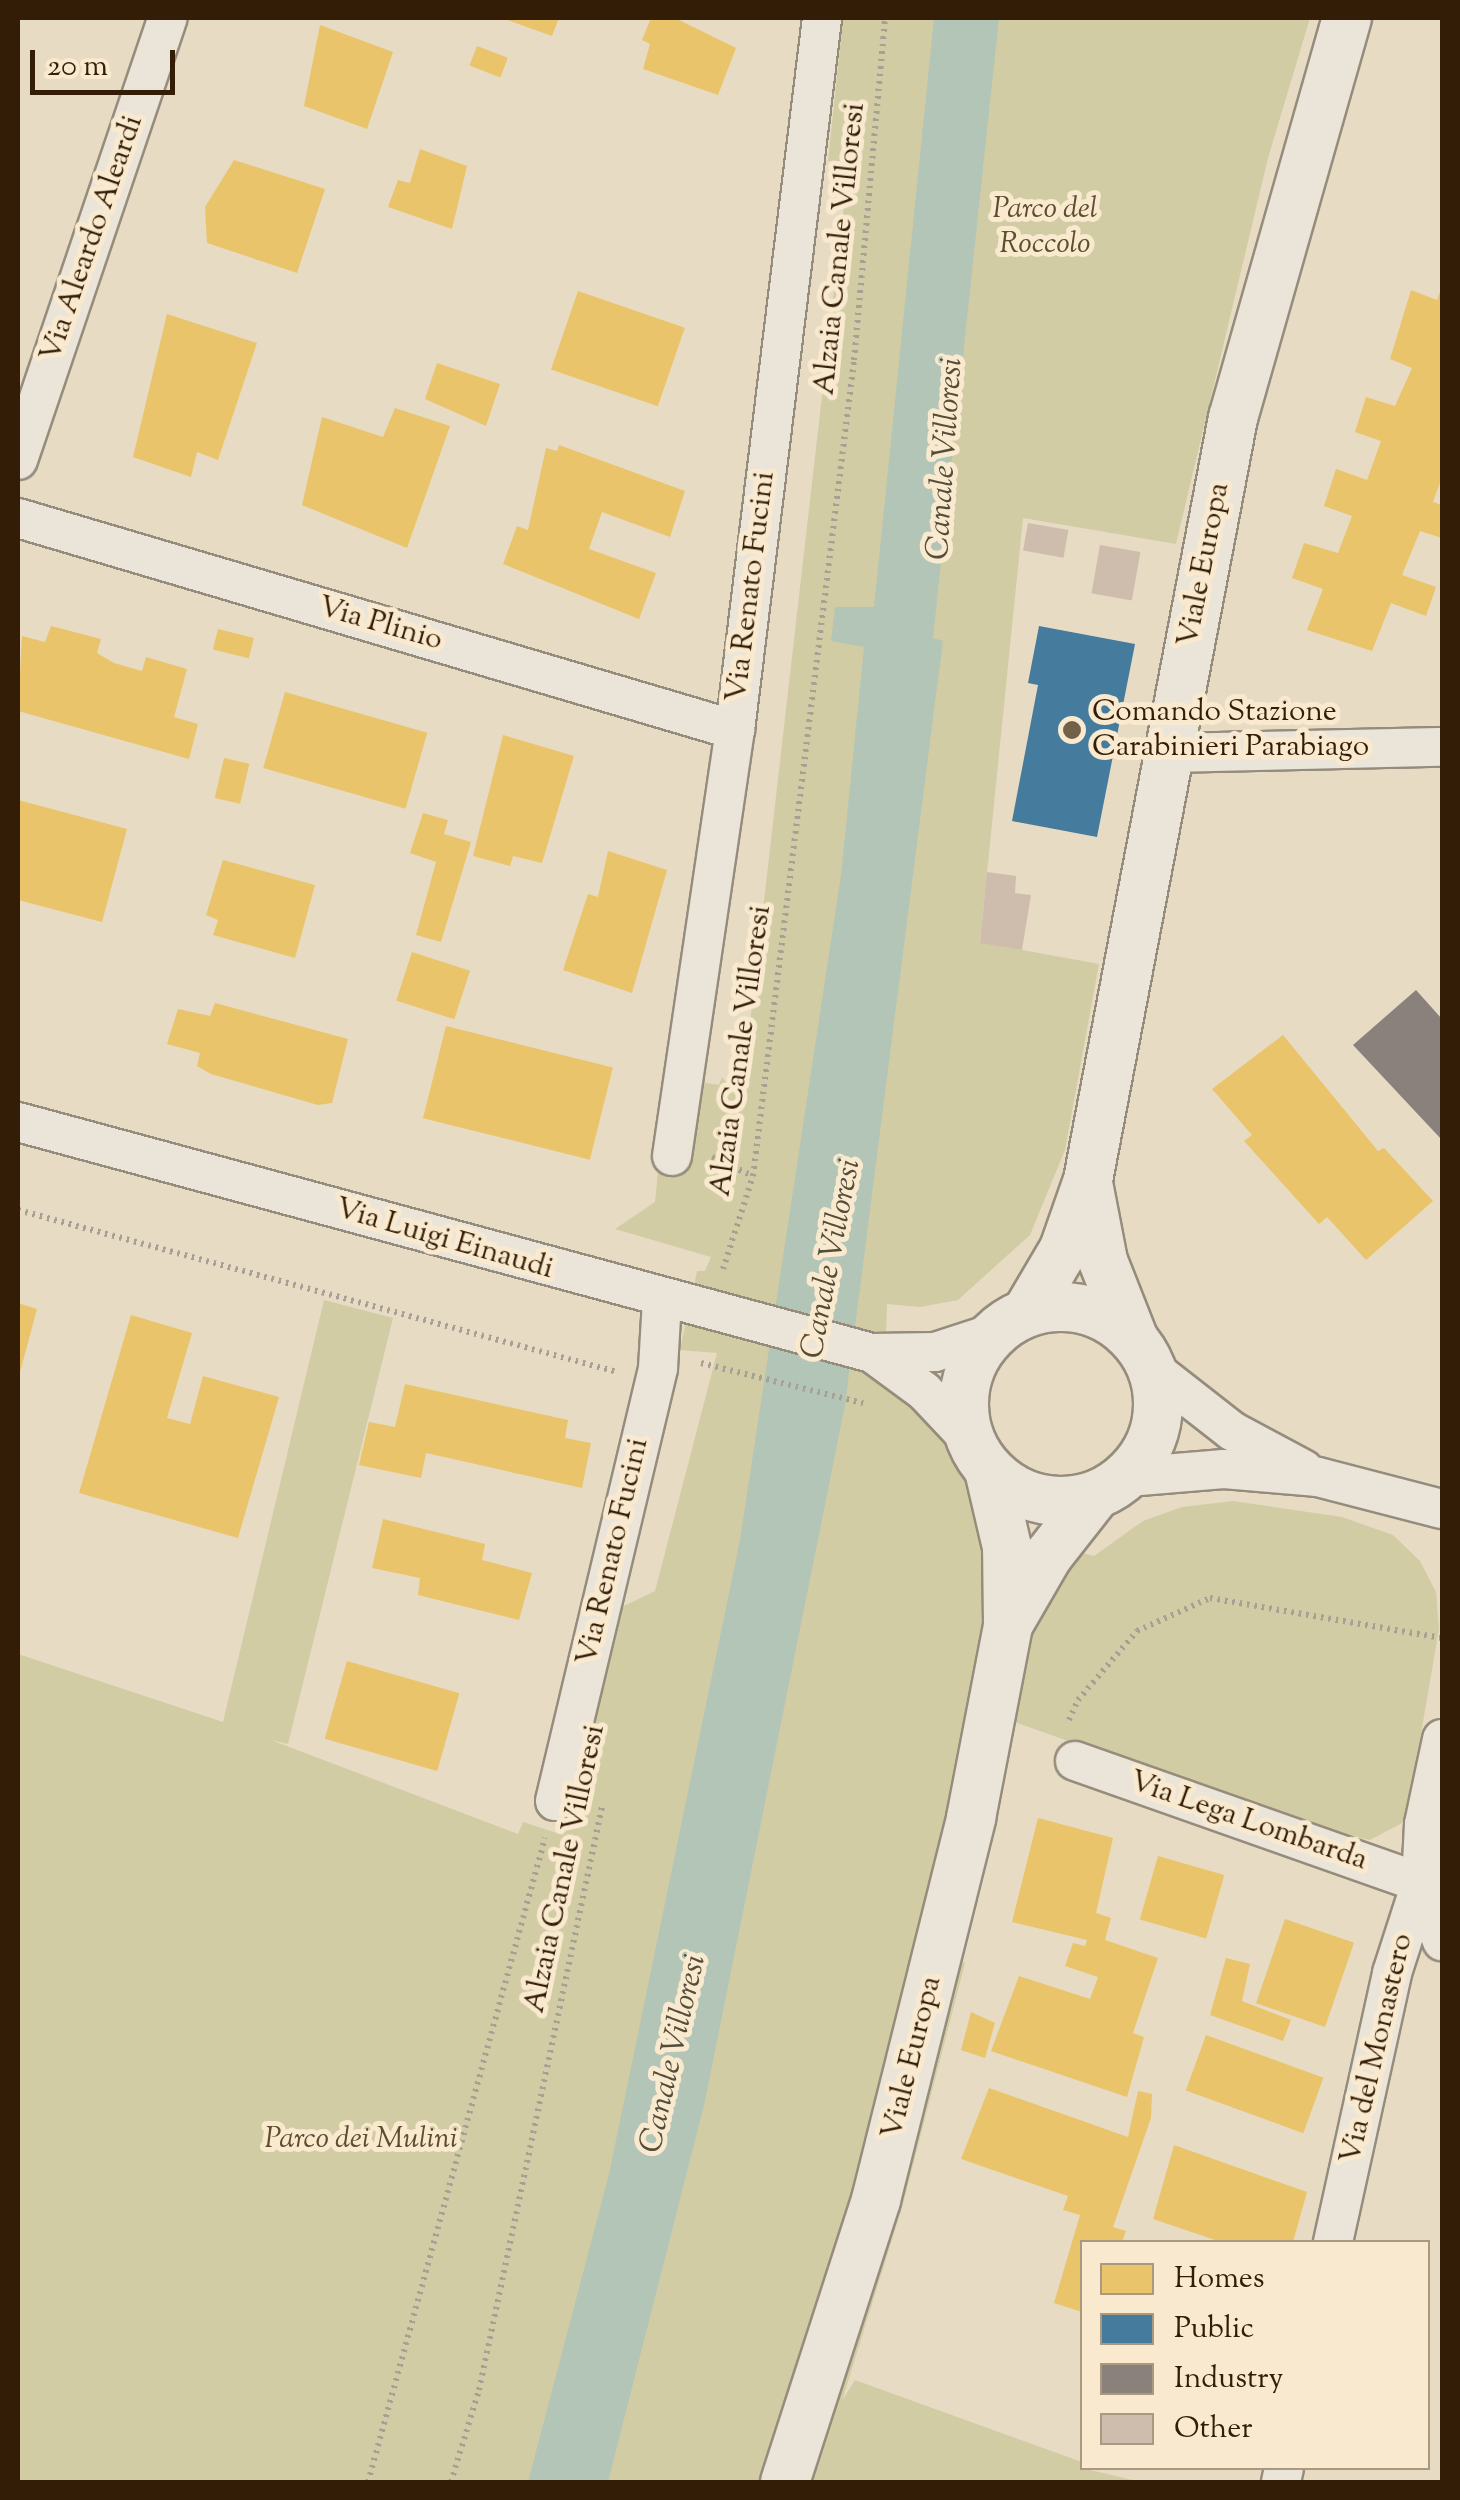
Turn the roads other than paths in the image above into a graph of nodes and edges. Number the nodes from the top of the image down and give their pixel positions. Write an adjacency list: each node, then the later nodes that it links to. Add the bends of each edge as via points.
1 (168, 18): 4 (street, Via Aleardo Aleardi)
2 (822, 18): 6 (street, Via Renato Fucini)
3 (1347, 18): 8 (street, Viale Europa, via 1233,418)
4 (18, 460)
5 (20, 526): 6 (street, Via Plinio)
6 (735, 730): 10 (street, Via Renato Fucini)
7 (1442, 747): 8 (street)
8 (1170, 753): 11 (street, Viale Europa)
9 (22, 1126): 12 (street, Via Luigi Einaudi)
10 (672, 1156)
11 (1088, 1180): 13 (street, Viale Europa, via 1064,1249); 15 (street, Viale Europa, via 1103,1261)
12 (662, 1301): 14 (street, Via Luigi Einaudi); 23 (street, Via Renato Fucini, via 655,1382)
13 (1011, 1322): 14 (street, Via Luigi Einaudi, via 936,1352); 15 (street, via 1065,1306 1102,1314); 16 (street, Viale Europa, via 973,1362 963,1400)
14 (872, 1353): 16 (street, Via Luigi Einaudi, via 924,1392)
15 (1144, 1354): 17 (street, via 1232,1431); 18 (street, Viale Europa, via 1160,1408 1153,1434)
16 (979, 1455): 18 (street, via 1020,1493 1056,1502); 20 (street, Viale Europa, via 1007,1547)
17 (1318, 1477): 18 (street, via 1224,1469); 19 (street)
18 (1112, 1486): 20 (street, Viale Europa, via 1048,1556)
19 (1442, 1509)
20 (1008, 1626): 27 (street, Viale Europa, via 926,2010 876,2200)
21 (1442, 1739): 24 (street, Via del Monastero, via 1424,1824)
22 (1069, 1748): 24 (street, Via Lega Lombarda)
23 (554, 1801)
24 (1421, 1884): 25 (street); 26 (street, Via del Monastero, via 1392,1973)
25 (1442, 1940)
26 (1333, 2240)
27 (785, 2482)

